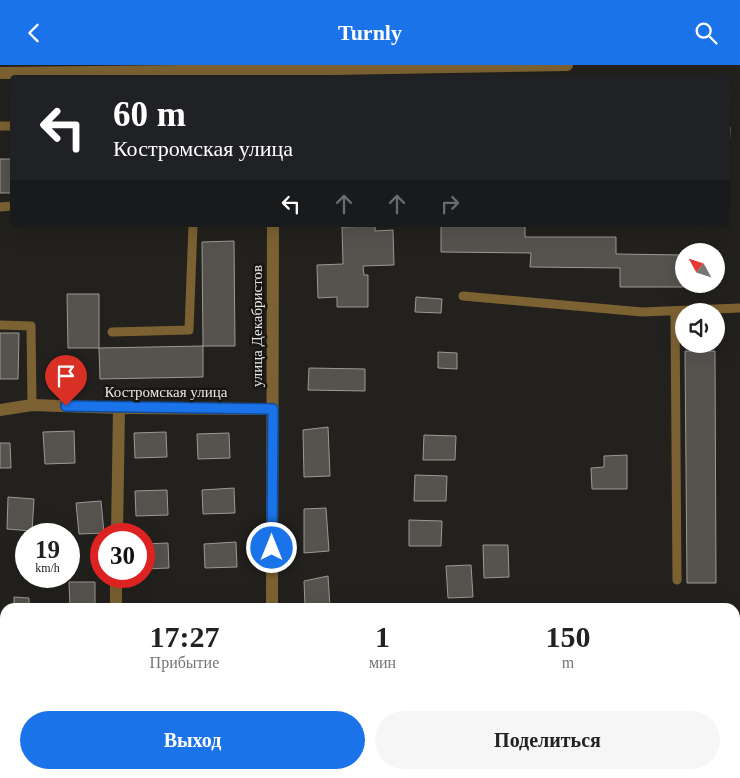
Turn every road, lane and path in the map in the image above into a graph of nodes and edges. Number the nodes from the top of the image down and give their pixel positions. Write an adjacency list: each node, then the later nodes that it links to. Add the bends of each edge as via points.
1 (567, 65): 2 (street)
2 (494, 66): 5 (street)
3 (154, 68): 4 (street); 5 (street)
4 (14, 69): 6 (street)
5 (273, 71)
6 (0, 73)
7 (193, 227): 14 (lane, via 189,329)
8 (273, 227): 18 (street, улица Декабристов)
9 (462, 296): 12 (lane, via 642,312)
10 (740, 308): 11 (lane)
11 (725, 309)
12 (675, 311)
13 (0, 325): 16 (lane, via 30,326)
14 (112, 332)
15 (675, 353): 21 (lane)
16 (32, 405): 17 (street, Костромская улица); 19 (street, Костромская улица)
17 (119, 408): 18 (street, Костромская улица); 20 (street)
18 (273, 409): 24 (street, улица Декабристов)
19 (0, 410)
20 (117, 523)
21 (677, 580)
22 (116, 588): 23 (street)
23 (116, 603)
24 (272, 603)

